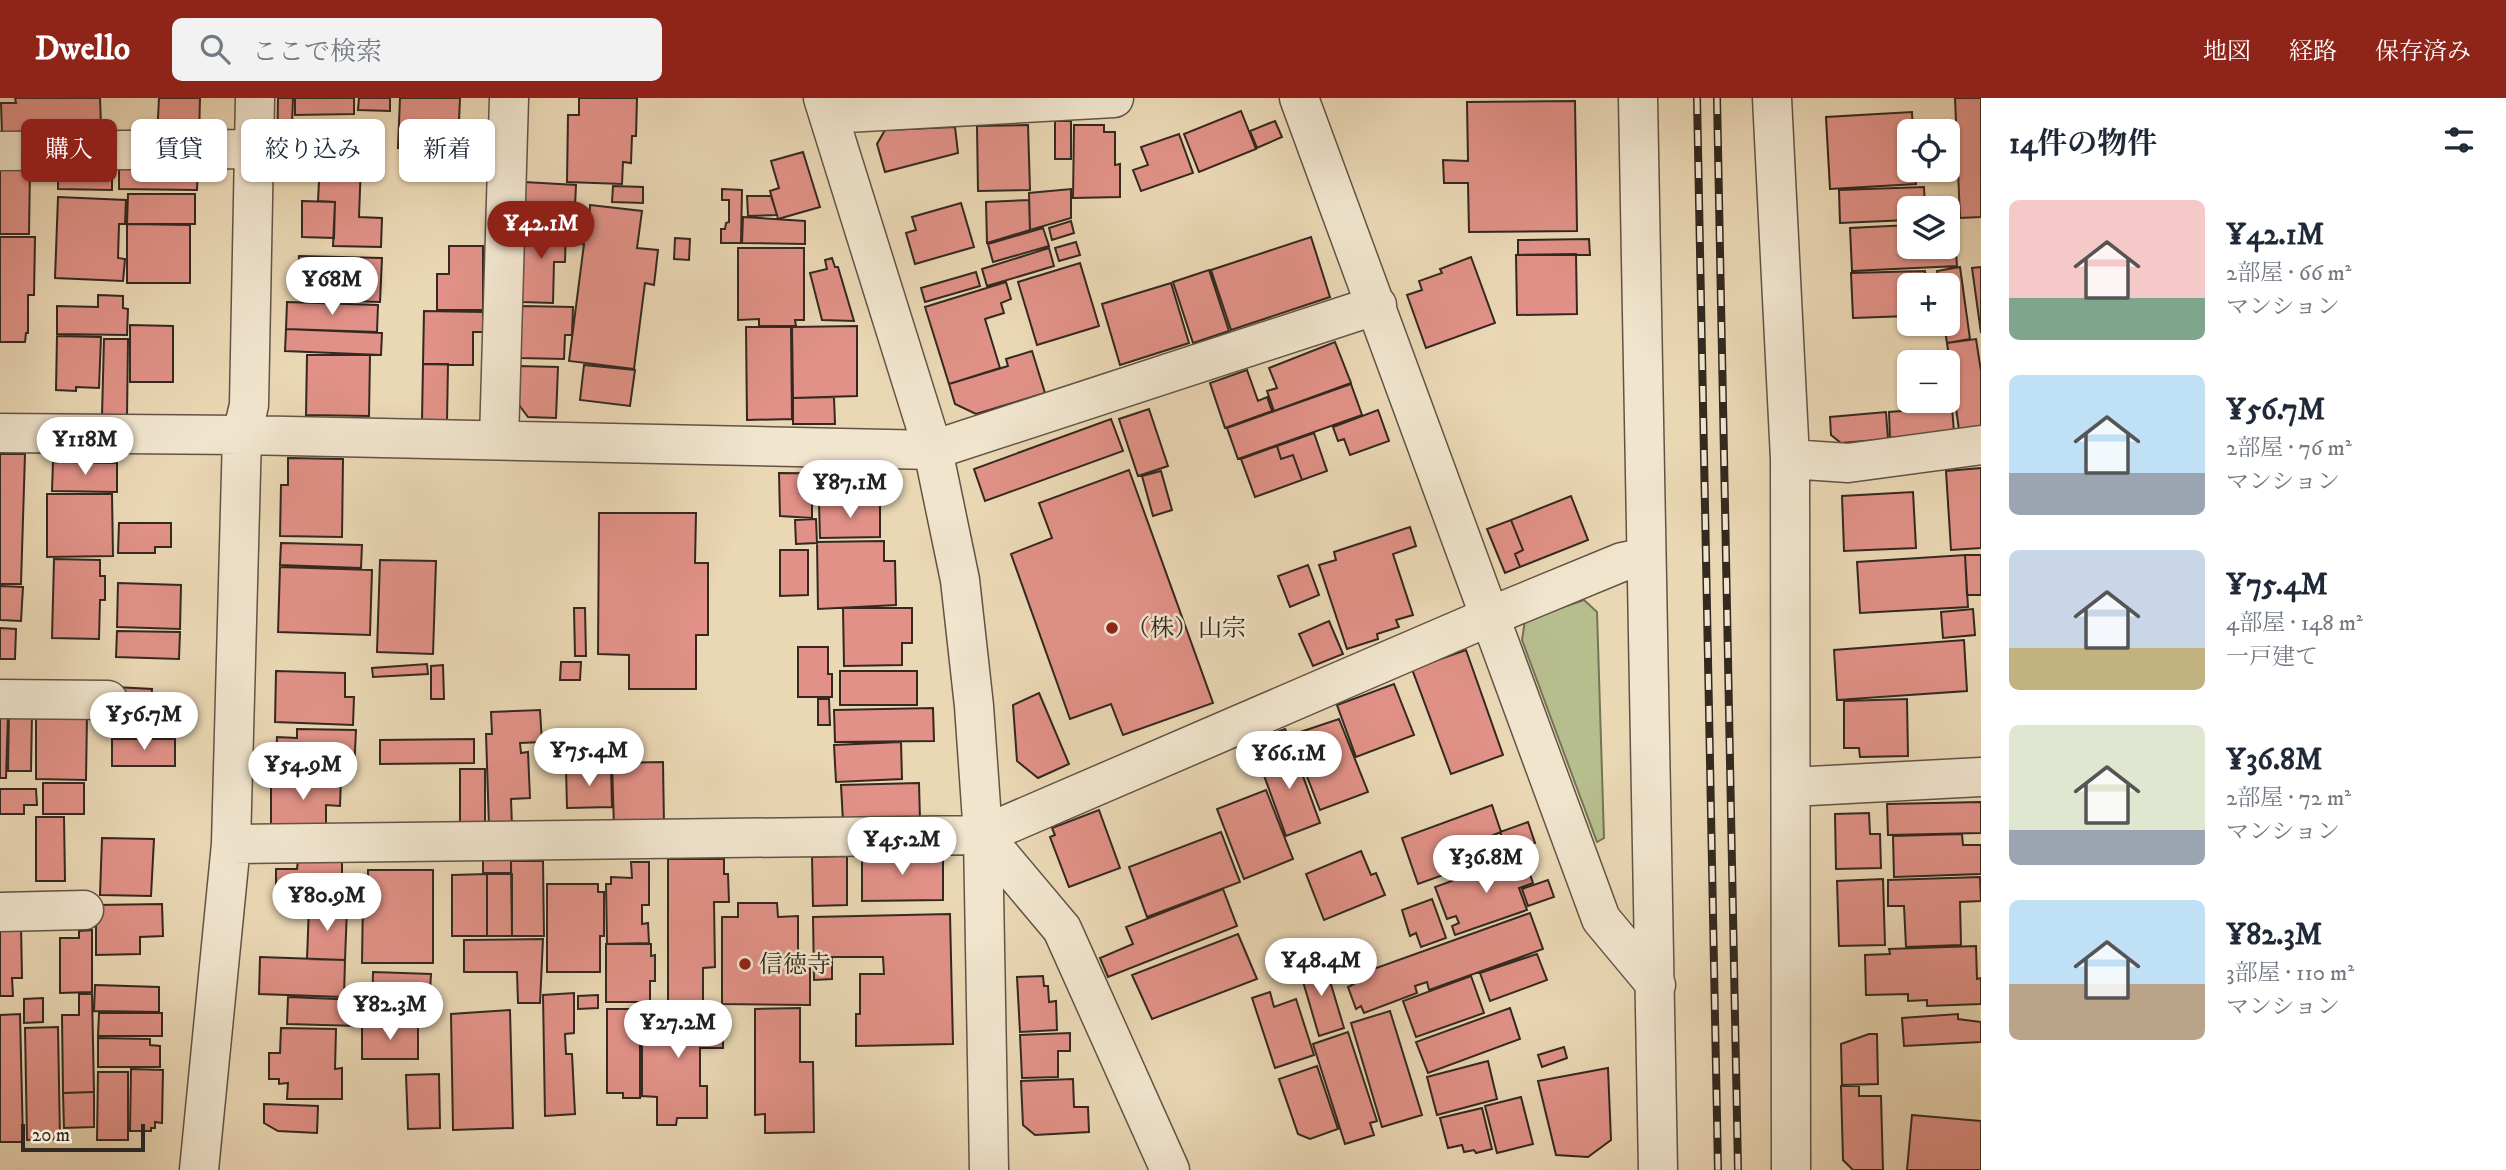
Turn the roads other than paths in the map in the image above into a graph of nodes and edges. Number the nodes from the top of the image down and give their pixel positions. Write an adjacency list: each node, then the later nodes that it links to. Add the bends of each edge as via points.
1 (255, 98): 8 (street)
2 (509, 98): 15 (street)
3 (1114, 98): 7 (street)
4 (1299, 98): 12 (street)
5 (1638, 98): 19 (street)
6 (1772, 98): 18 (street)
7 (825, 106): 17 (street)
8 (255, 119)
9 (241, 149): 10 (street)
10 (0, 151)
11 (253, 182): 14 (street, via 249,405)
12 (1377, 305): 17 (street); 20 (street)
13 (0, 433): 14 (street)
14 (242, 435): 15 (street); 26 (street)
15 (499, 440): 17 (street)
16 (1981, 445): 18 (street, via 1848,463)
17 (933, 450): 25 (street, via 960,580)
18 (1790, 460): 24 (street)
19 (1646, 557): 20 (street, via 1622,562); 29 (street)
20 (1491, 615): 25 (street); 29 (street, via 1601,919)
21 (0, 699): 22 (street)
22 (108, 700)
23 (1981, 777): 24 (street)
24 (1791, 787): 34 (street)
25 (983, 835): 26 (street); 31 (street); 32 (street, via 1062,929)
26 (231, 844): 30 (street)
27 (84, 910): 28 (street)
28 (0, 912)
29 (1656, 985): 33 (street)
30 (199, 1170)
31 (989, 1170)
32 (1170, 1170)
33 (1658, 1170)
34 (1791, 1170)

